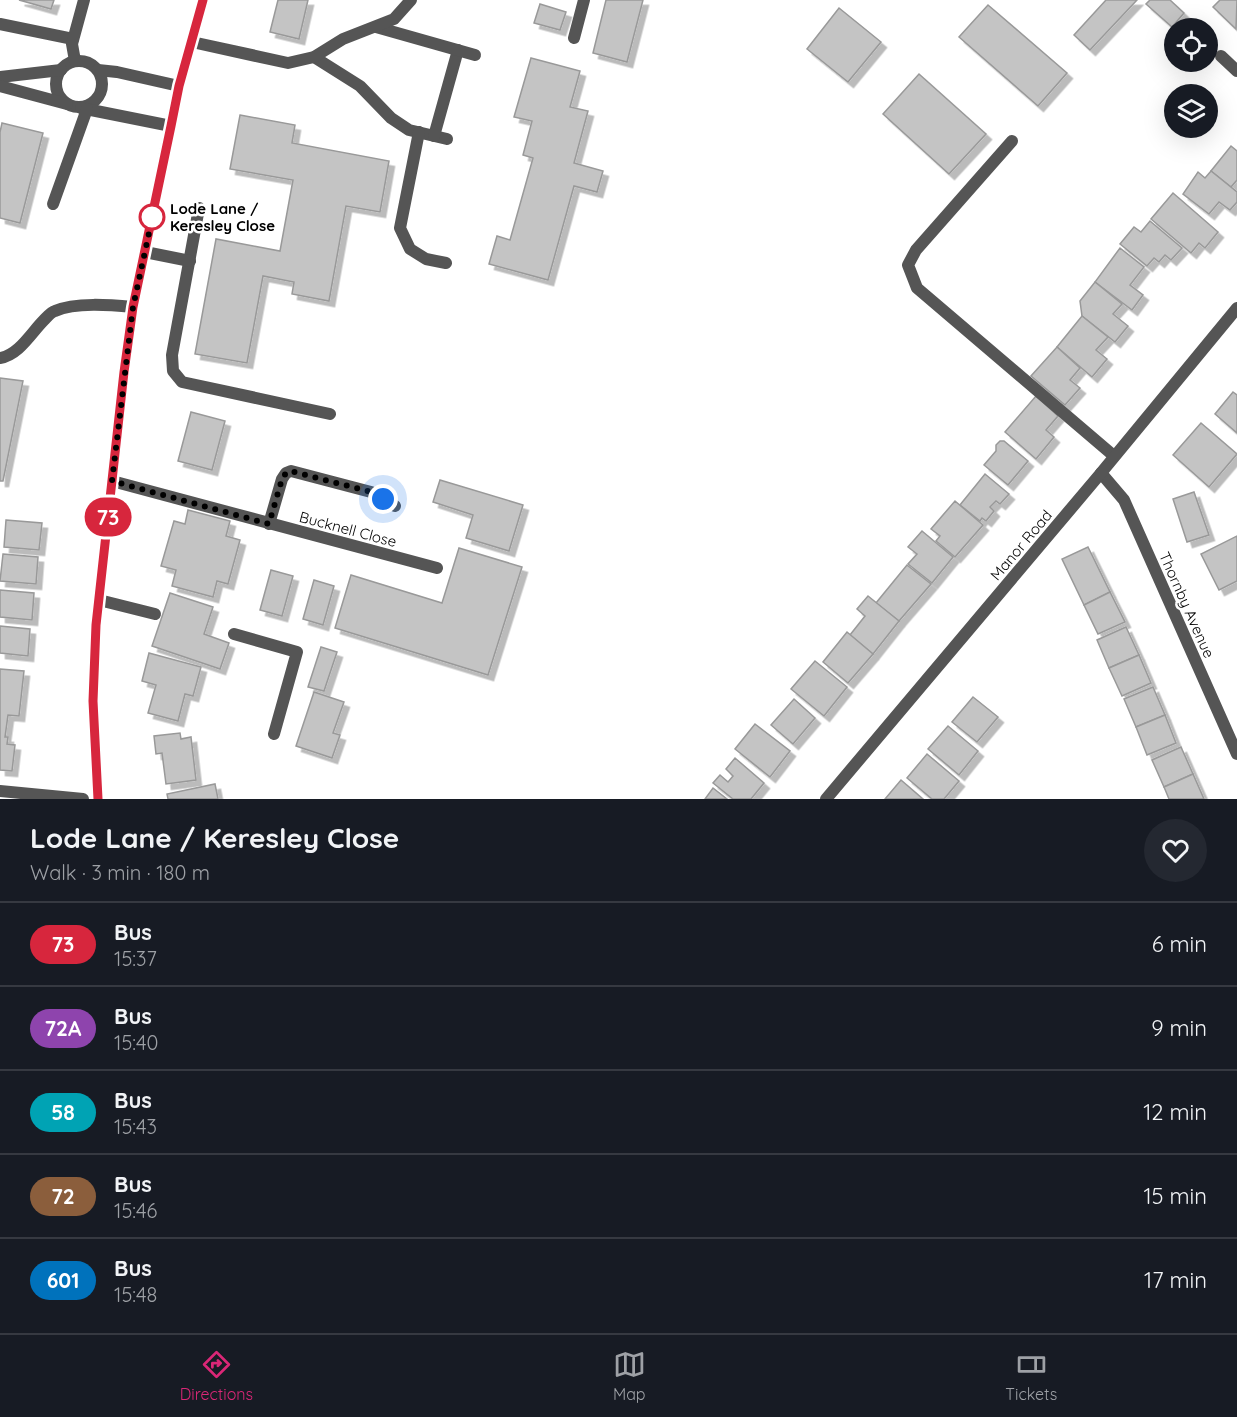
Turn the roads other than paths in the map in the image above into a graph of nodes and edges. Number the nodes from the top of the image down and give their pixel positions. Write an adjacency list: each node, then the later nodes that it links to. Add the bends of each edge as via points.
1 (84, 0): 8 (street)
2 (203, 0): 9 (main road)
3 (411, 0): 6 (street, via 394,19)
4 (584, 0): 7 (street)
5 (0, 24): 8 (street)
6 (376, 27): 10 (street); 13 (street, via 343,39)
7 (574, 38)
8 (73, 39): 14 (street)
9 (192, 42): 13 (street, via 288,63); 20 (main road)
10 (458, 50): 11 (street); 24 (street)
11 (475, 55)
12 (1221, 56): 17 (street)
13 (314, 57): 23 (street, via 360,86 391,118)
14 (75, 61): 15 (street); 16 (street, via 88,62)
15 (61, 70): 18 (street); 21 (street, via 57,91 65,102)
16 (98, 70): 20 (street); 21 (street, via 103,84 98,98)
17 (1237, 71)
18 (0, 77)
19 (0, 86): 21 (street)
20 (179, 86): 22 (main road)
21 (78, 107): 22 (street); 27 (street)
22 (171, 126): 29 (main road)
23 (419, 132): 24 (street); 31 (street, via 400,228 410,249 426,259)
24 (434, 136): 25 (street)
25 (447, 139)
26 (1012, 141): 36 (street, via 916,250 908,265 917,288)
27 (53, 204)
28 (199, 208): 30 (street)
29 (145, 252): 30 (street); 32 (main road)
30 (190, 261): 35 (street, via 172,355 173,371 182,382)
31 (446, 263)
32 (133, 307): 34 (street, via 97,305 54,311 9,357); 38 (main road)
33 (1237, 308): 36 (street, Manor Road)
34 (0, 358)
35 (330, 414)
36 (1113, 456): 37 (street, Manor Road)
37 (1101, 473): 46 (street, Thornby Avenue, via 1124,500); 50 (street, Manor Road)
38 (112, 481): 40 (street, Bucknell Close); 42 (main road)
39 (395, 506): 40 (street, via 371,492 291,471 282,479)
40 (269, 524): 41 (street, Bucknell Close)
41 (437, 568)
42 (99, 600): 43 (street); 49 (main road, via 93,701)
43 (155, 614)
44 (234, 634): 45 (street, via 297,652)
45 (274, 734)
46 (1237, 754)
47 (0, 790): 48 (street)
48 (83, 799)
49 (98, 799)
50 (826, 799)

